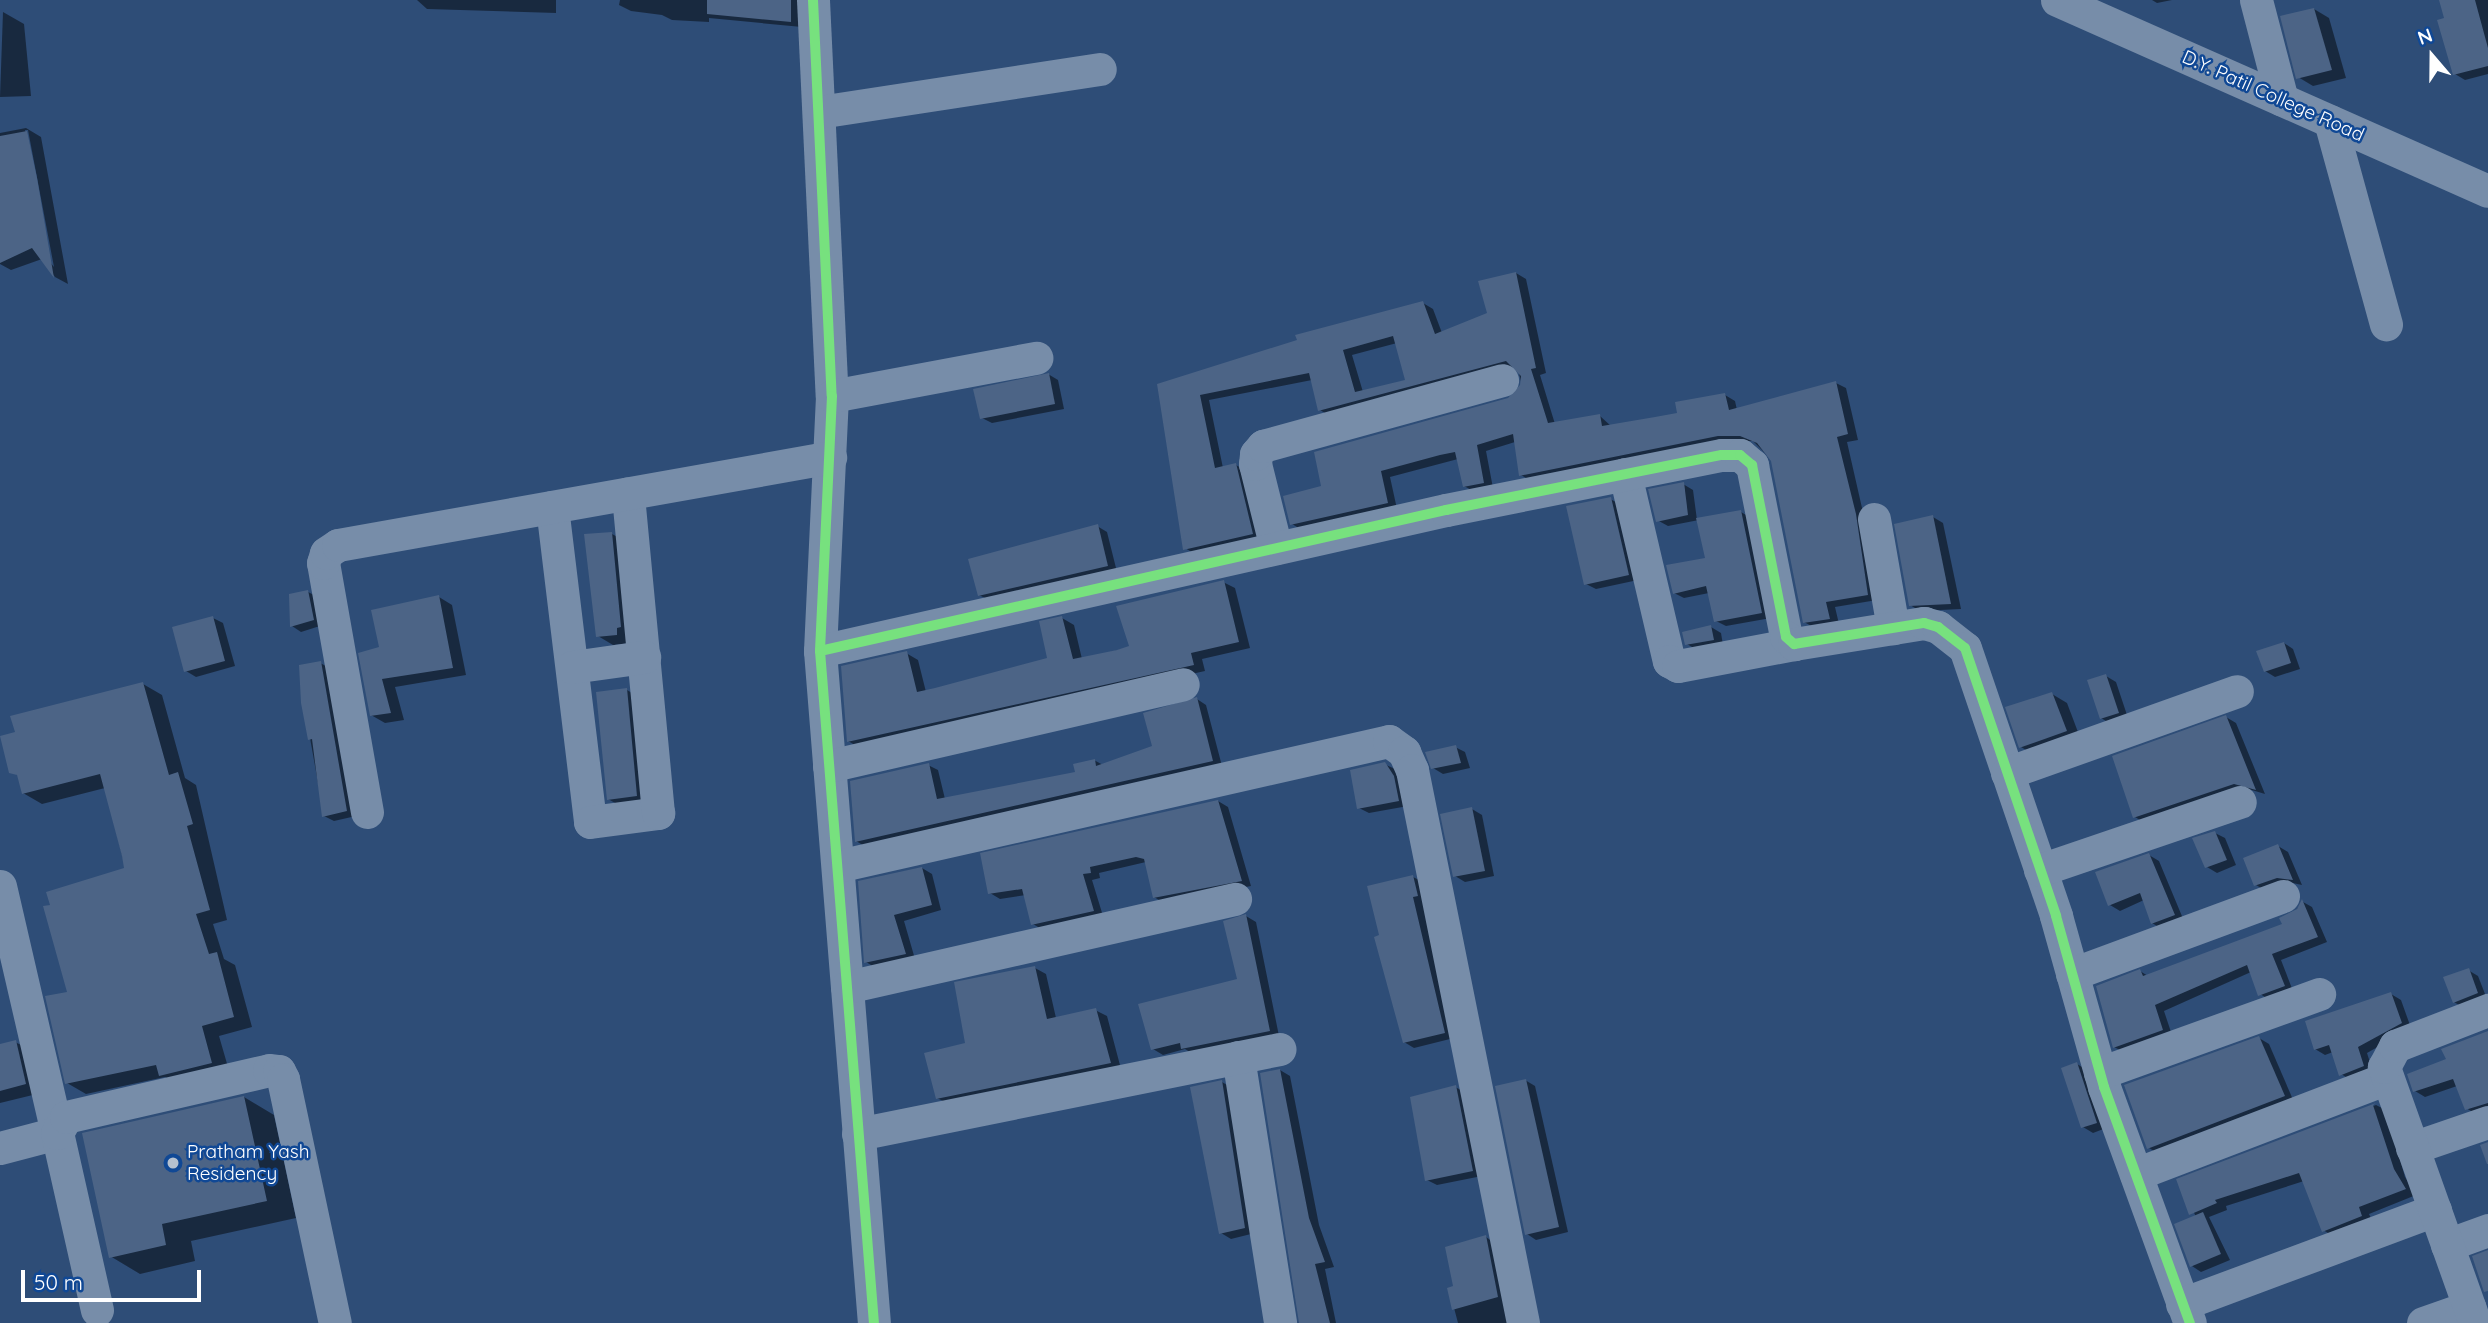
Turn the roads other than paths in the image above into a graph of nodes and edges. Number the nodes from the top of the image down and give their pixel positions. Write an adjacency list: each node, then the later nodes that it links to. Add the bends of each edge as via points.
1 (814, 0): 6 (street)
2 (2057, 0): 5 (street, D.Y. Patil College Road)
3 (2256, 0): 5 (street)
4 (1100, 69): 6 (street)
5 (2282, 100): 7 (street, D.Y. Patil College Road)
6 (819, 112): 12 (street)
7 (2330, 121): 8 (street, D.Y. Patil College Road); 9 (street)
8 (2488, 191)
9 (2386, 324)
10 (1036, 358): 12 (street)
11 (1502, 380): 18 (street, via 1263,446 1255,464)
12 (832, 396): 13 (street)
13 (830, 457): 15 (street); 21 (street)
14 (1625, 474): 18 (street); 20 (street, via 1721,454 1740,455 1752,465 1781,625); 20 (street, via 1669,662 1678,666)
15 (628, 493): 16 (street); 22 (street)
16 (552, 507): 23 (street); 29 (street, via 338,545 326,554 323,563)
17 (1874, 519): 19 (street)
18 (1276, 548): 21 (street)
19 (1893, 628): 20 (street); 27 (street, via 1924,623 1938,627 1965,648)
20 (1794, 644)
21 (820, 651): 26 (street)
22 (644, 657): 23 (street); 23 (street, via 658,813 590,822)
23 (572, 667)
24 (1183, 684): 26 (street)
25 (2236, 691): 27 (street)
26 (829, 766): 30 (street)
27 (2007, 773): 31 (street)
28 (2240, 802): 31 (street)
29 (367, 812)
30 (838, 866): 36 (street); 58 (street, via 1390,741 1404,752 1412,770)
31 (2040, 870): 35 (street)
32 (0, 886): 44 (street)
33 (2283, 896): 35 (street)
34 (1235, 899): 36 (street)
35 (2072, 974): 41 (street)
36 (847, 987): 45 (street)
37 (2319, 994): 41 (street)
38 (2488, 1010): 42 (street, via 2395,1046 2387,1055)
39 (1280, 1049): 40 (street)
40 (1238, 1057): 45 (street); 57 (street)
41 (2100, 1073): 48 (street)
42 (2387, 1078): 47 (street); 48 (street)
43 (2488, 1122): 47 (street)
44 (57, 1133): 46 (street); 52 (street); 55 (street, via 66,1117 279,1071)
45 (858, 1134): 56 (street)
46 (0, 1148)
47 (2412, 1148): 49 (street)
48 (2136, 1174): 53 (street)
49 (2435, 1210): 51 (street); 53 (street)
50 (2488, 1230): 51 (street)
51 (2447, 1245): 54 (street)
52 (97, 1310)
53 (2186, 1314)
54 (2472, 1315): 59 (street)
55 (335, 1323)
56 (874, 1323)
57 (1280, 1323)
58 (1523, 1323)
59 (2423, 1323)

